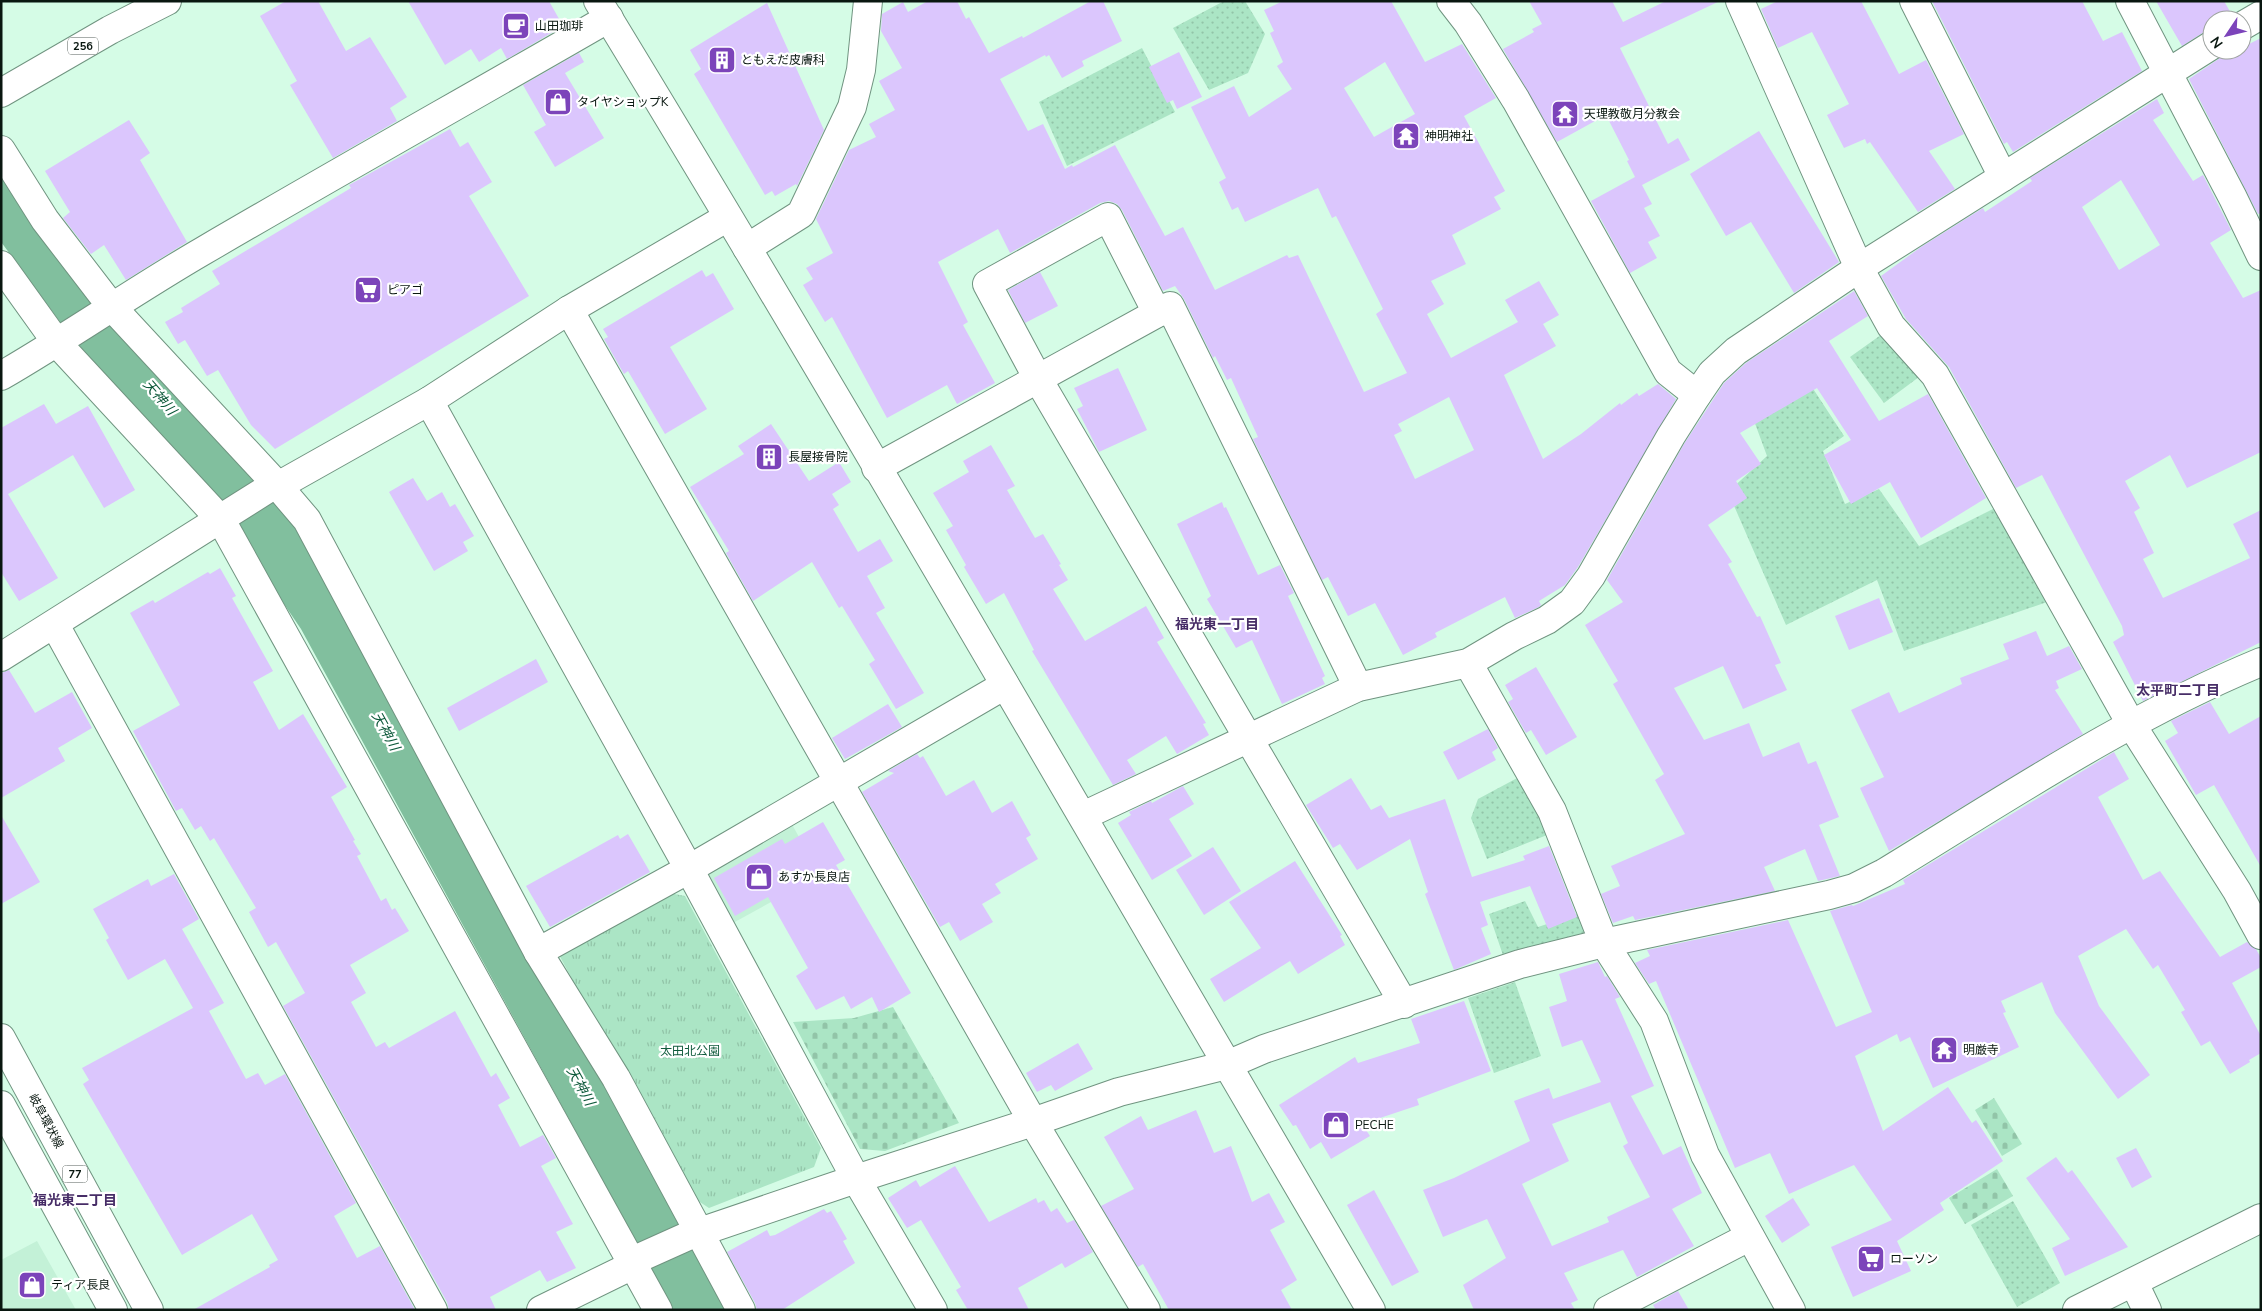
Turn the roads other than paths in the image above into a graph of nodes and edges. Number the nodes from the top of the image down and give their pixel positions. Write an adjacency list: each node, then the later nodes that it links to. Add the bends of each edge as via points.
1 (167, 1): 10 (main road, 256)
2 (868, 1): 14 (main road, via 861,70 852,107 801,214)
3 (1451, 1): 24 (main road, via 1516,100 1668,372)
4 (1740, 1): 17 (main road)
5 (1914, 1): 12 (main road)
6 (2130, 1): 9 (main road)
7 (604, 10): 13 (main road); 18 (main road)
8 (2202, 51): 9 (main road)
9 (2166, 73): 12 (main road); 15 (main road)
10 (1, 93)
11 (1, 150): 18 (main road, via 45,220)
12 (2003, 177): 17 (main road)
13 (728, 217): 14 (main road); 19 (main road)
14 (747, 248): 26 (main road)
15 (2261, 256)
16 (1, 265): 21 (main road)
17 (1859, 268): 24 (main road, via 1736,351 1712,373); 35 (main road, via 1891,326 1935,375)
18 (111, 306): 21 (main road); 27 (main road)
19 (569, 310): 25 (main road); 37 (main road)
20 (1157, 314): 23 (main road); 23 (main road, via 1108,217 987,284); 34 (main road, via 1170,306)
21 (57, 342): 22 (main road); 28 (main road)
22 (1, 376)
23 (1038, 379): 26 (main road); 36 (main road)
24 (1697, 394): 32 (main road, via 1592,576 1572,602 1547,620)
25 (429, 401): 27 (main road); 39 (main road)
26 (876, 468): 33 (main road)
27 (274, 487): 28 (main road); 42 (main road, via 307,520)
28 (225, 518): 29 (main road); 52 (main road)
29 (55, 625): 30 (main road); 56 (main road)
30 (1, 657)
31 (2261, 662): 35 (main road, via 2214,681)
32 (1468, 663): 34 (main road); 41 (main road, via 1552,811)
33 (1005, 685): 37 (main road); 38 (main road)
34 (1358, 687): 36 (main road)
35 (2132, 724): 40 (main road); 41 (main road, via 1854,888)
36 (1248, 738): 38 (main road); 43 (main road)
37 (839, 783): 39 (main road); 47 (main road)
38 (1083, 816): 45 (main road)
39 (689, 869): 42 (main road); 48 (main road)
40 (2261, 935)
41 (1604, 943): 43 (main road, via 1520,964); 51 (main road, via 1654,1021 1704,1155)
42 (538, 952): 50 (main road, via 616,1078)
43 (1404, 1004): 45 (main road, via 1264,1049)
44 (1, 1038): 55 (main road, 岐阜環状線 / 77)
45 (1227, 1065): 47 (main road, via 1119,1092); 62 (main road)
46 (1, 1105): 54 (main road, 77)
47 (1033, 1122): 48 (main road); 61 (main road)
48 (856, 1179): 50 (main road); 60 (main road)
49 (2261, 1218): 53 (main road)
50 (693, 1234): 52 (main road); 59 (main road)
51 (1749, 1237): 63 (main road); 64 (main road)
52 (636, 1261): 57 (main road); 58 (main road)
53 (2134, 1283): 65 (main road); 66 (main road)
54 (113, 1310)
55 (149, 1310)
56 (433, 1310)
57 (541, 1310)
58 (658, 1310)
59 (741, 1310)
60 (933, 1310)
61 (1146, 1310)
62 (1371, 1310)
63 (1608, 1310)
64 (1792, 1310)
65 (2077, 1310)
66 (2147, 1310)

